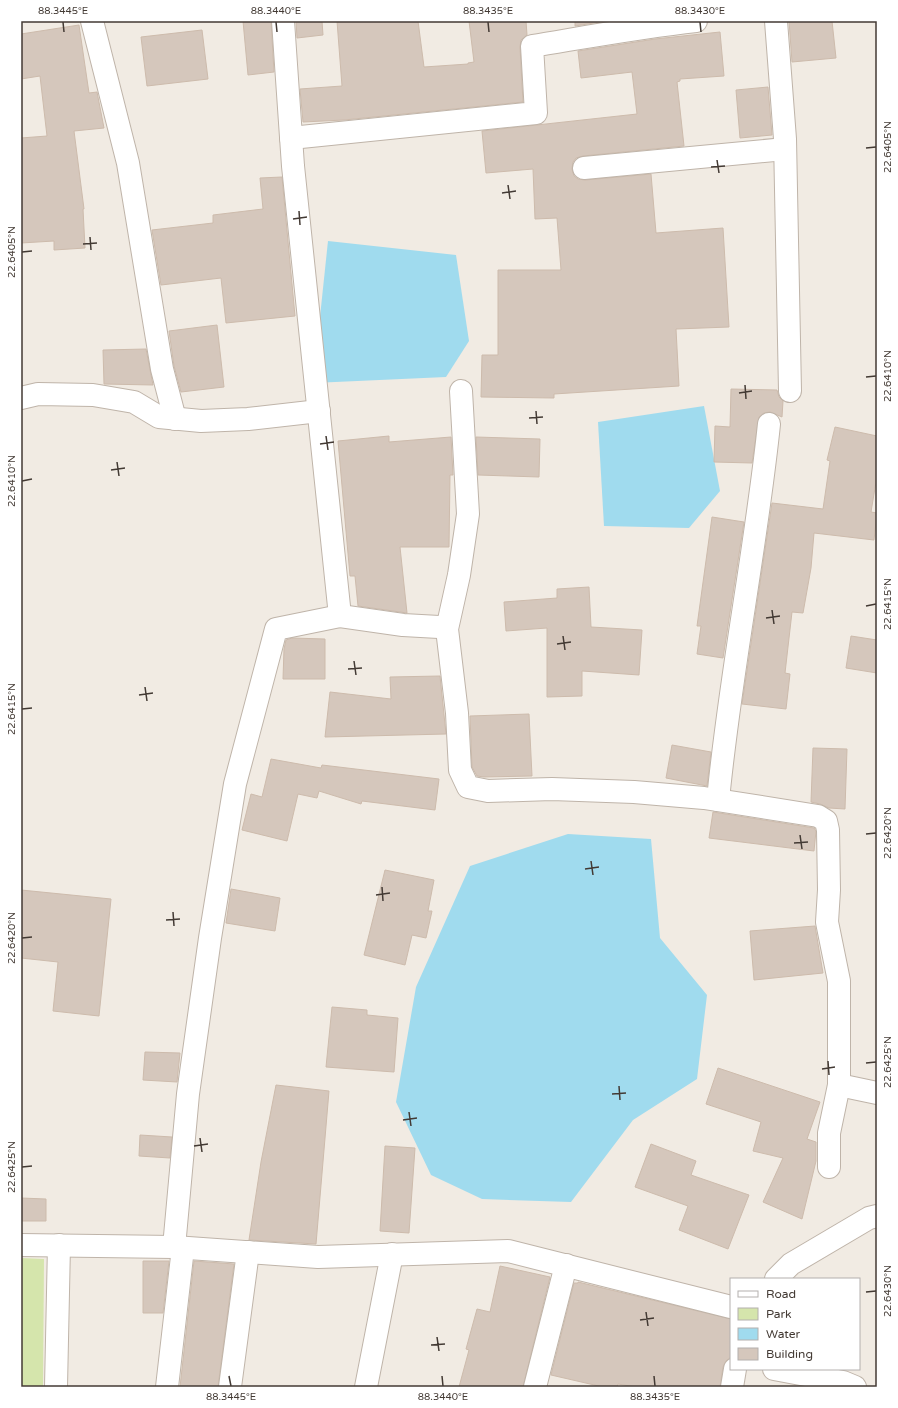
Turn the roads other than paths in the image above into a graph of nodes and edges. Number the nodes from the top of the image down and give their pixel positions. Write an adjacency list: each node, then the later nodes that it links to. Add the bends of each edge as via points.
1 (92, 21): 13 (street, via 128,163 162,369)
2 (283, 21): 6 (street)
3 (696, 21): 5 (street, via 637,27)
4 (776, 21): 7 (street)
5 (622, 26): 6 (street, via 532,46 536,113)
6 (291, 138): 12 (street)
7 (785, 149): 8 (street); 10 (street)
8 (584, 168)
9 (460, 391): 16 (street, via 468,514 459,575)
10 (790, 391)
11 (21, 398): 13 (street, via 38,394 93,396 134,402 159,417)
12 (319, 411): 13 (street, via 248,419); 15 (street)
13 (175, 419)
14 (769, 424): 17 (street)
15 (340, 616): 16 (street, via 403,626 439,626); 24 (street, via 276,629 234,784 188,1094)
16 (447, 629): 17 (street, via 457,713 460,770 468,787 488,791 552,789 634,792)
17 (718, 800): 18 (street, via 818,816 826,821 829,882 827,922 840,981)
18 (839, 1085): 19 (street); 20 (street, via 829,1133)
19 (877, 1093)
20 (829, 1167)
21 (877, 1216): 28 (street, via 869,1218 791,1264)
22 (21, 1245): 23 (street)
23 (59, 1245): 24 (street); 32 (street)
24 (179, 1248): 25 (street); 33 (street)
25 (248, 1252): 26 (street, via 318,1257); 34 (street)
26 (392, 1254): 27 (street, via 508,1251); 35 (street)
27 (566, 1265): 29 (street); 36 (street)
28 (777, 1278)
29 (730, 1307)
30 (735, 1370): 37 (street)
31 (779, 1370): 38 (street, via 843,1382)
32 (56, 1387)
33 (167, 1387)
34 (230, 1387)
35 (366, 1387)
36 (535, 1387)
37 (732, 1387)
38 (855, 1387)

